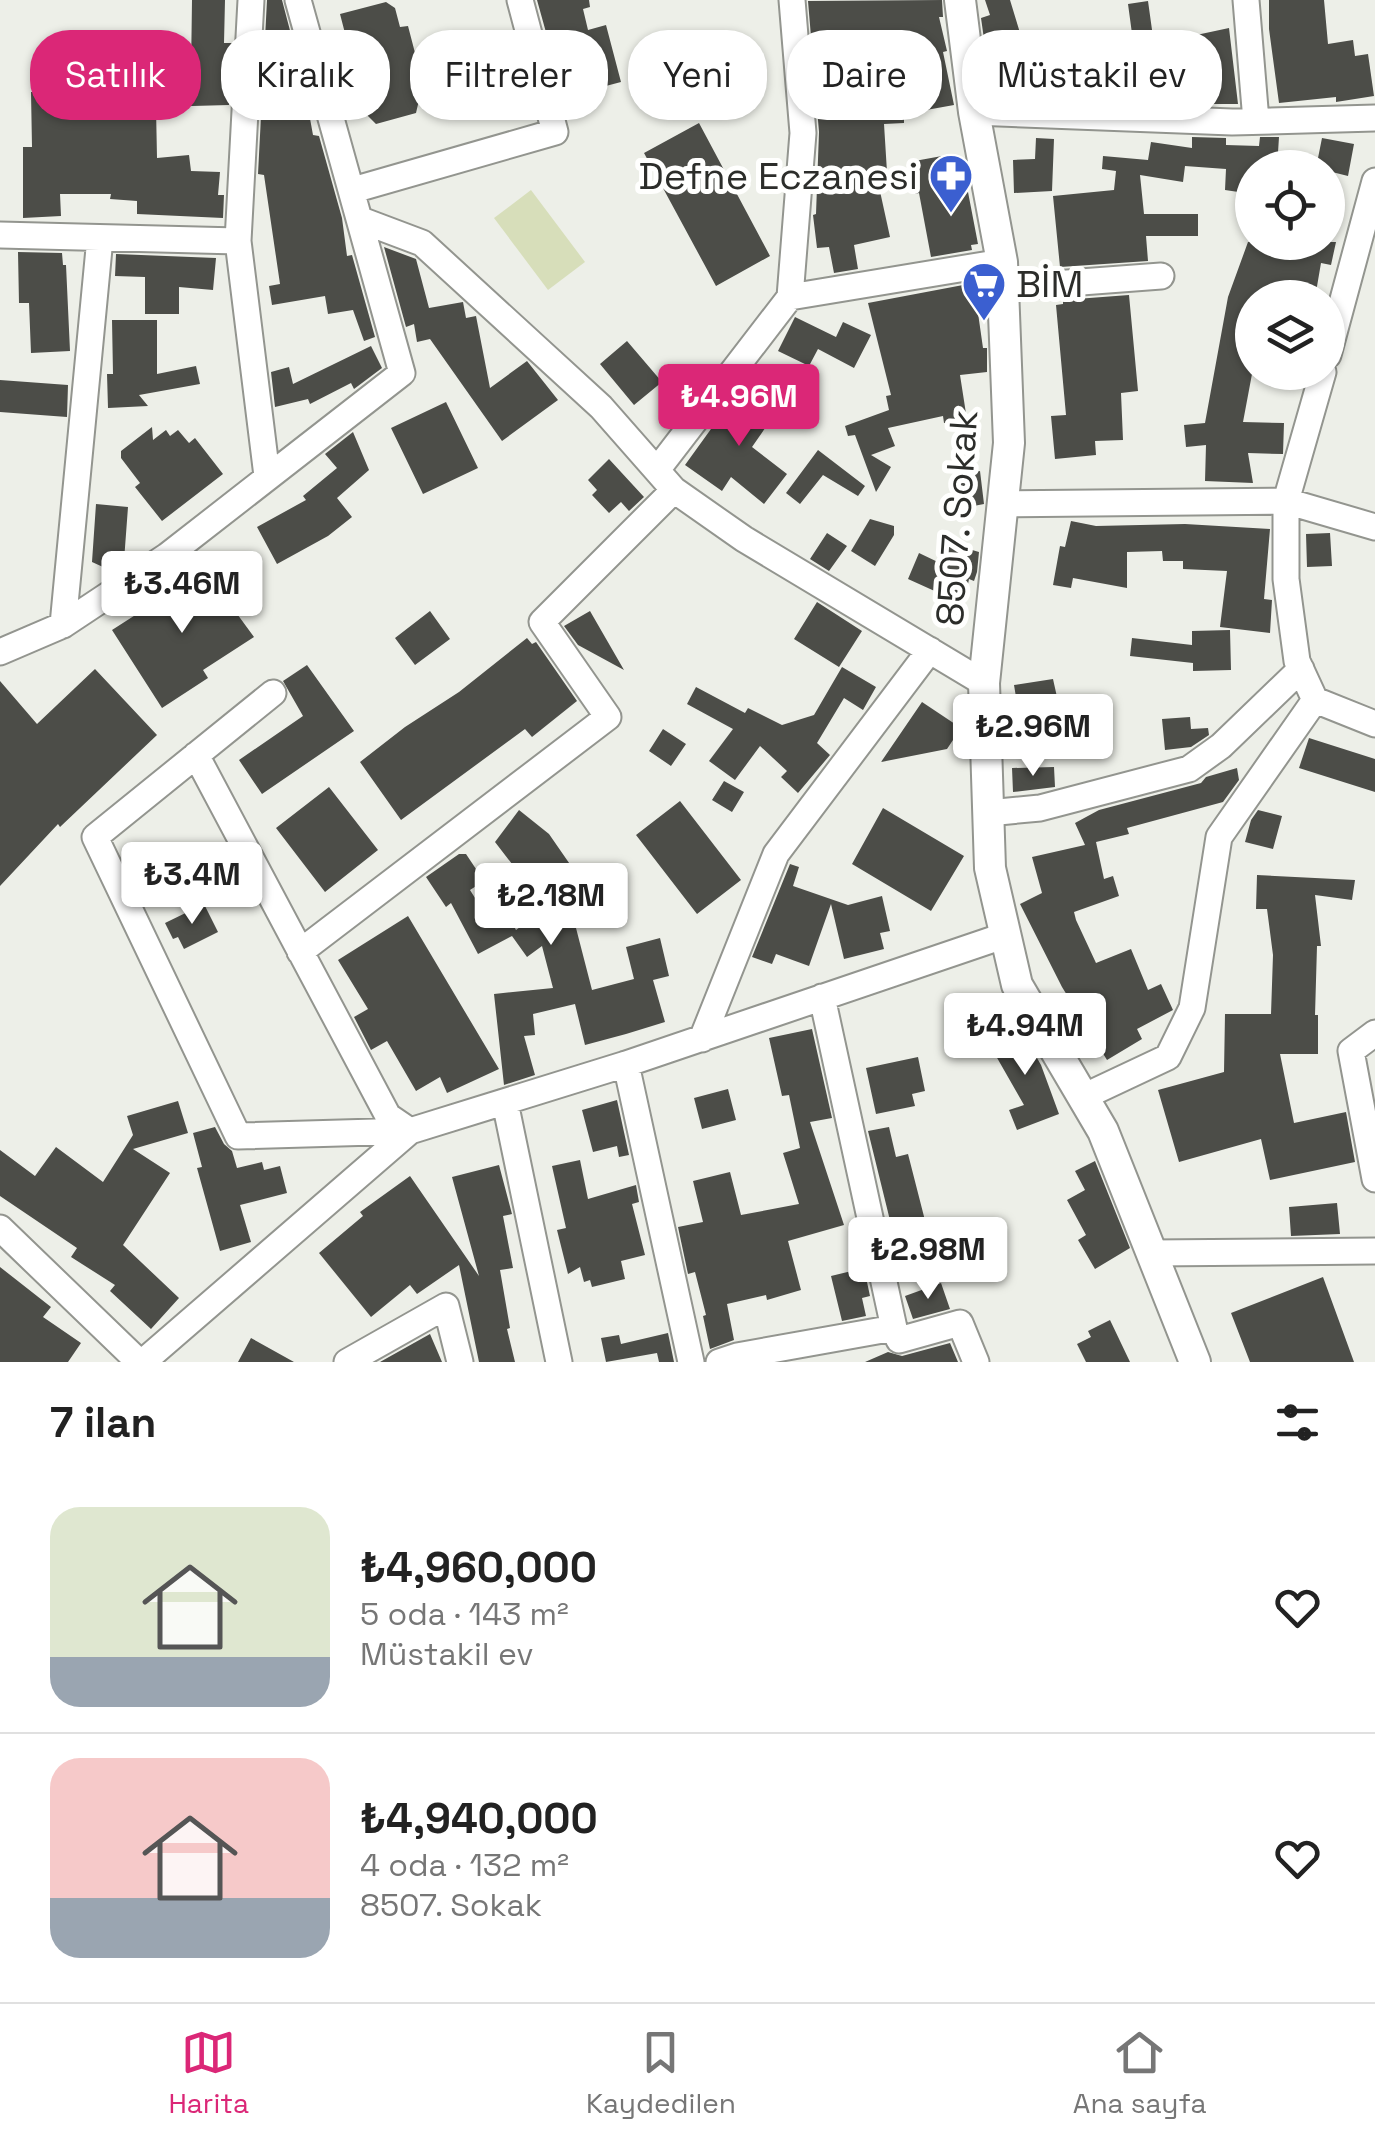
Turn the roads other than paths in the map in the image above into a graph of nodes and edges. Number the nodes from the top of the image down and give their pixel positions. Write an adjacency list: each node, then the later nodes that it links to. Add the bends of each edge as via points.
1 (252, 0): 17 (street)
2 (298, 0): 12 (street)
3 (520, 0): 12 (street, via 554,132)
4 (792, 0): 20 (street, via 803,134)
5 (960, 0): 7 (street, 8507. Sokak)
6 (1246, 0): 11 (street)
7 (964, 30)
8 (1375, 118): 11 (street)
9 (975, 120): 18 (street, 8507. Sokak)
10 (1222, 120): 11 (street)
11 (1256, 121)
12 (353, 190): 14 (street)
13 (1374, 197): 21 (street)
14 (361, 220): 23 (street, via 402,373); 24 (street, via 422,243 601,407)
15 (0, 235): 16 (street)
16 (100, 238): 17 (street); 28 (street)
17 (238, 241): 23 (street)
18 (1001, 275): 19 (street); 20 (street); 26 (street, 8507. Sokak, via 1009,443)
19 (1161, 276)
20 (790, 297): 24 (street)
21 (1345, 297)
22 (1317, 390): 25 (street)
23 (267, 476): 28 (street, via 167,556)
24 (666, 480): 29 (street, via 744,539); 39 (street, via 542,622 608,717)
25 (1286, 501): 26 (street); 27 (street); 31 (street, via 1286,579)
26 (1003, 504): 32 (street, 8507. Sokak)
27 (1375, 527)
28 (62, 624): 30 (street)
29 (930, 650): 32 (street); 42 (street, via 776,854)
30 (0, 652)
31 (1301, 669): 34 (street); 37 (street, via 1188,769 1040,808)
32 (984, 682): 37 (street, 8507. Sokak)
33 (273, 692): 36 (street)
34 (1315, 700): 35 (street); 44 (street, via 1220,837 1192,1008 1168,1057)
35 (1375, 724)
36 (196, 756): 39 (street); 46 (street, via 94,837 238,1136)
37 (988, 813): 38 (street, 8507. Sokak, via 990,868)
38 (1006, 935): 40 (street); 44 (street, 8507. Sokak, via 1017,986)
39 (300, 952): 46 (street, via 388,1116)
40 (822, 997): 42 (street); 51 (street)
41 (1375, 1033): 47 (street, via 1350,1051)
42 (702, 1039): 43 (street)
43 (626, 1064): 45 (street); 57 (street)
44 (1083, 1097): 50 (street, 8507. Sokak, via 1104,1131)
45 (505, 1102): 46 (street); 56 (street)
46 (410, 1130): 53 (street)
47 (1375, 1179)
48 (0, 1228): 53 (street)
49 (1375, 1250): 50 (street)
50 (1151, 1253): 60 (street, 8507. Sokak)
51 (894, 1328): 52 (street); 59 (street, via 899,1340 960,1323)
52 (838, 1351): 58 (street)
53 (141, 1362)
54 (348, 1362): 55 (street, via 446,1306)
55 (460, 1362)
56 (559, 1362)
57 (691, 1362)
58 (719, 1362)
59 (976, 1362)
60 (1194, 1362)

